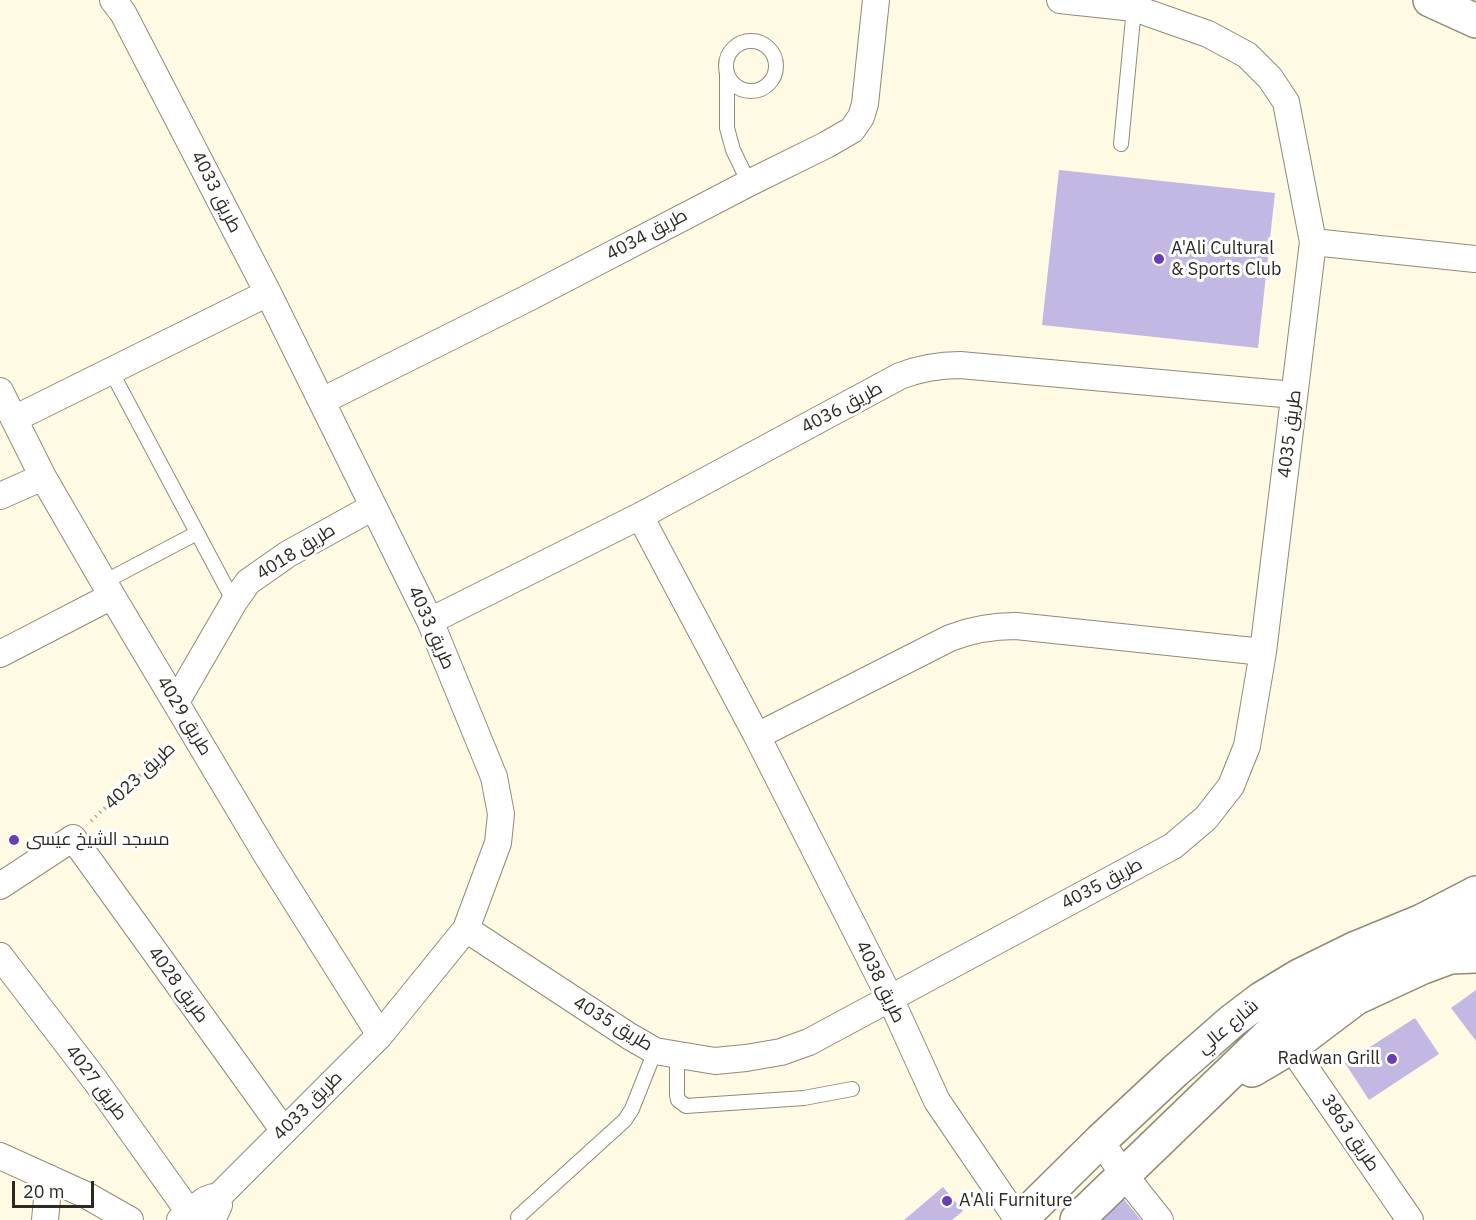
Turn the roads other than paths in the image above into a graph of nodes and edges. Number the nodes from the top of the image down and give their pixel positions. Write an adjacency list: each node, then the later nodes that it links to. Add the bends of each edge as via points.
1 (853, 0): 6 (street)
2 (1060, 0): 5 (street, طريق 4035)
3 (1430, 0): 7 (street)
4 (118, 7): 13 (street, طريق 4033)
5 (1134, 8): 9 (lane); 11 (street, طريق 4035, via 1208,34 1246,55 1270,78 1286,102)
6 (875, 10): 10 (street, طريق 4034, via 865,104 852,130)
7 (1476, 21)
8 (727, 70): 10 (lane, via 727,128)
9 (1120, 144)
10 (749, 183): 17 (street, طريق 4034)
11 (1312, 243): 12 (street); 16 (street, طريق 4035)
12 (1475, 259)
13 (268, 293): 14 (street); 17 (street, طريق 4033)
14 (111, 371): 18 (street); 23 (lane)
15 (0, 391): 18 (street, طريق 4029)
16 (1294, 395): 22 (street, طريق 4036, via 936,365 900,376); 27 (street, طريق 4035)
17 (322, 400): 21 (street, طريق 4033)
18 (14, 419): 19 (street, طريق 4029)
19 (43, 477): 20 (street); 24 (street, طريق 4029)
20 (0, 496)
21 (372, 507): 25 (street, طريق 4018, via 267,567 248,582); 26 (street, طريق 4033)
22 (640, 516): 26 (street, طريق 4036); 30 (street, طريق 4038)
23 (197, 533): 24 (lane); 25 (lane)
24 (108, 589): 28 (street, via 48,631); 29 (street, طريق 4029)
25 (234, 602): 29 (street, طريق 4018)
26 (430, 621): 34 (street, طريق 4033, via 494,777 501,814 498,843)
27 (1263, 652): 30 (street, via 989,626 950,638); 37 (street, طريق 4035, via 1247,746 1231,786 1206,818 1173,846)
28 (0, 654)
29 (176, 702): 38 (street, طريق 4029)
30 (757, 736): 37 (street, طريق 4038)
31 (0, 886): 43 (street, طريق 4028, via 73,838)
32 (1476, 893): 44 (street, شارع عالي, via 1317,967 1261,999)
33 (1476, 926): 36 (street); 42 (street, شارع عالي, via 1368,968 1313,999 1277,1027)
34 (466, 929): 38 (street, طريق 4033); 40 (street, طريق 4035, via 629,1036)
35 (0, 956): 48 (street, طريق 4027)
36 (1463, 957): 39 (street, via 1423,967 1356,998)
37 (890, 998): 40 (street, طريق 4035, via 809,1042 781,1052 715,1061); 52 (street, طريق 4038, via 937,1101)
38 (380, 1035): 43 (street, طريق 4033)
39 (1291, 1047): 42 (street); 55 (street, طريق 3863)
40 (666, 1053): 41 (lane, via 678,1100 686,1106 804,1098); 49 (lane, via 625,1120)
41 (852, 1089)
42 (1201, 1100): 46 (street, شارع عالي)
43 (284, 1131): 48 (street, طريق 4033)
44 (1100, 1141): 46 (street); 52 (street, شارع عالي)
45 (0, 1156): 47 (street)
46 (1125, 1176): 53 (street, شارع عالي); 54 (street)
47 (49, 1178): 50 (street); 51 (street)
48 (199, 1213)
49 (519, 1217)
50 (45, 1220)
51 (130, 1220)
52 (1019, 1220)
53 (1077, 1220)
54 (1160, 1220)
55 (1410, 1220)

